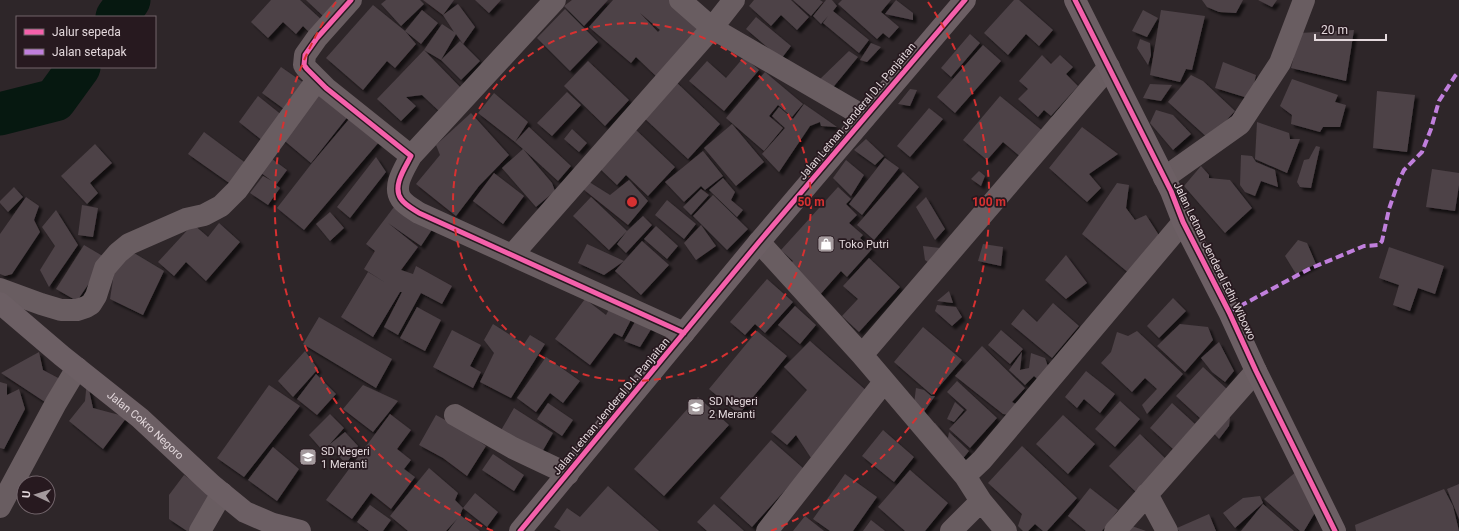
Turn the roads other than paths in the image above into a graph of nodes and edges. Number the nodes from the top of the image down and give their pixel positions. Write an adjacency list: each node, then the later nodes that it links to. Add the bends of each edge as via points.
1 (351, 0): 10 (street, via 317,38 305,56 306,69)
2 (555, 0): 12 (street)
3 (680, 0): 8 (street)
4 (734, 0): 8 (street)
5 (965, 0): 11 (street, Jalan Letnan Jenderal D.I. Panjaitan)
6 (1075, 0): 9 (street, Jalan Letnan Jenderal Edhi Wibowo)
7 (1304, 0): 13 (street, via 1280,63 1240,124)
8 (712, 28): 11 (street); 16 (street)
9 (1109, 67): 13 (street, Jalan Letnan Jenderal Edhi Wibowo); 20 (street)
10 (317, 80): 12 (street); 17 (street, via 237,190 221,206 129,244 105,268 91,304 77,310 61,310)
11 (865, 117): 15 (street, Jalan Letnan Jenderal D.I. Panjaitan)
12 (411, 156): 16 (street, via 399,180 400,198 419,213)
13 (1164, 178): 14 (street, Jalan Letnan Jenderal Edhi Wibowo)
14 (1183, 222): 22 (street, Jalan Letnan Jenderal Edhi Wibowo); 26 (street, via 982,460)
15 (759, 242): 19 (street, Jalan Letnan Jenderal D.I. Panjaitan); 20 (street)
16 (512, 254): 19 (street)
17 (0, 289)
18 (0, 303): 21 (street, Jalan Cokro Negoro)
19 (684, 333): 25 (street, Jalan Letnan Jenderal D.I. Panjaitan)
20 (862, 355): 23 (street)
21 (77, 368): 27 (street, Jalan Cokro Negoro, via 140,418); 30 (street)
22 (1256, 371): 28 (street); 39 (street, Jalan Letnan Jenderal Edhi Wibowo)
23 (884, 382): 26 (street); 34 (street)
24 (455, 415): 25 (street, via 513,448)
25 (568, 474): 33 (street, Jalan Letnan Jenderal D.I. Panjaitan)
26 (965, 476): 29 (street)
27 (222, 493): 31 (street); 32 (street, Jalan Cokro Negoro, via 246,512 273,524)
28 (1147, 494): 37 (street); 38 (street)
29 (981, 501): 35 (street); 36 (street)
30 (0, 507)
31 (200, 531)
32 (300, 531)
33 (520, 531)
34 (767, 531)
35 (951, 531)
36 (1006, 531)
37 (1115, 531)
38 (1167, 531)
39 (1335, 531)

